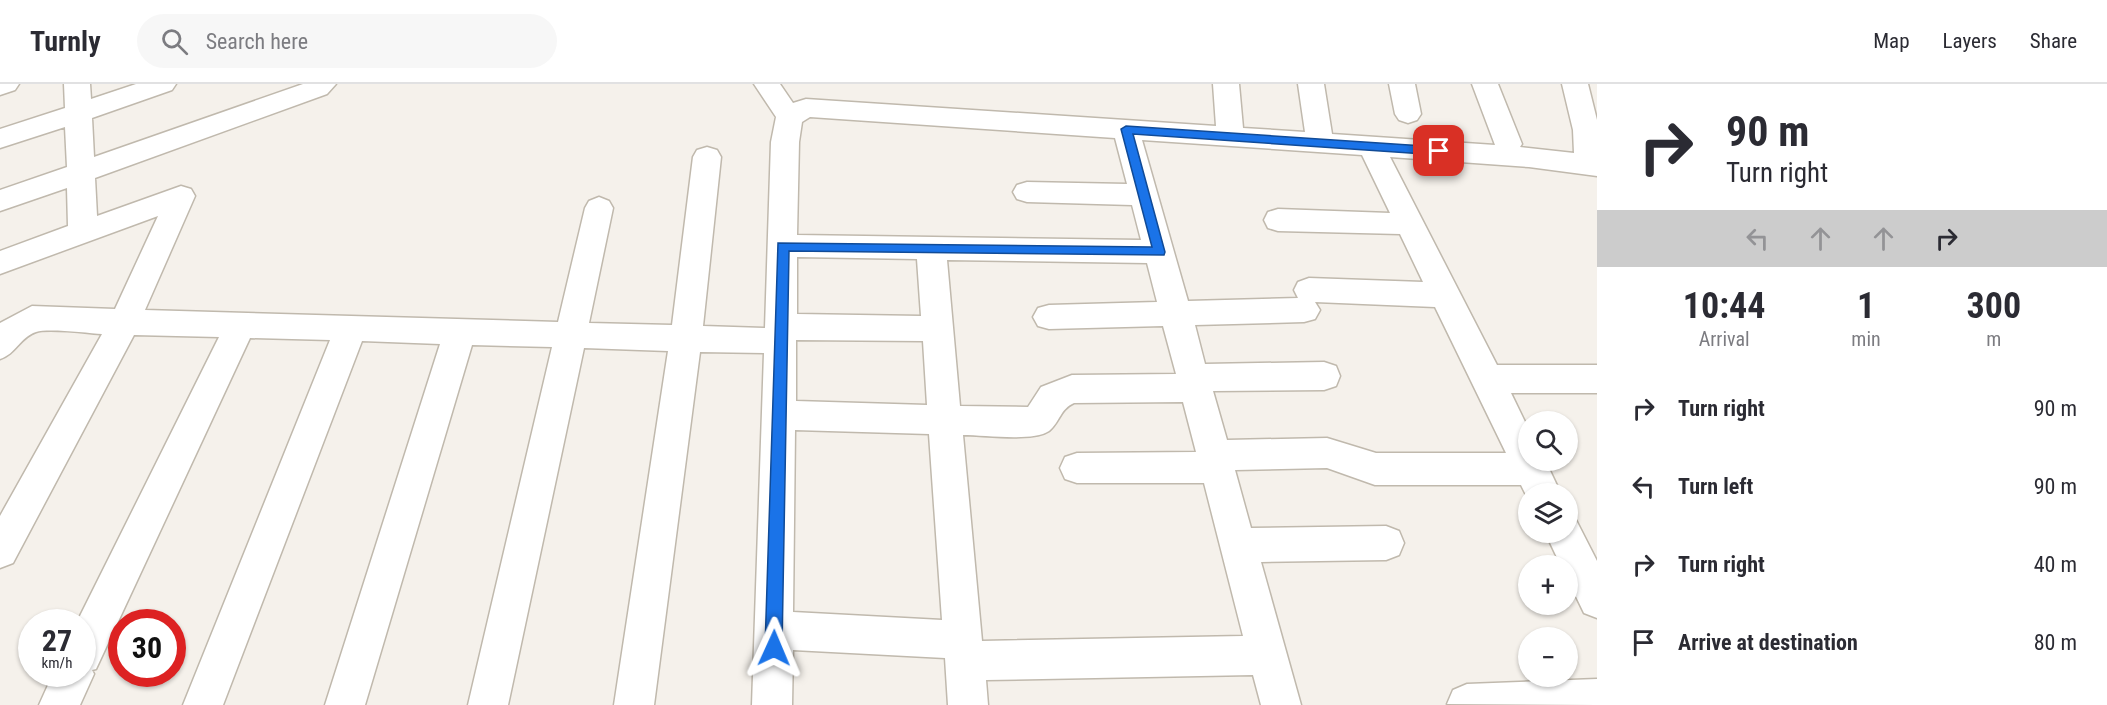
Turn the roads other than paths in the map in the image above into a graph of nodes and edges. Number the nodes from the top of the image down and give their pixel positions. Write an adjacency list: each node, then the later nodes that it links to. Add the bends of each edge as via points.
1 (6, 84): 10 (street)
2 (77, 84): 12 (street)
3 (164, 84): 12 (street)
4 (323, 84): 23 (street)
5 (767, 84): 14 (street)
6 (1226, 84): 16 (street)
7 (1311, 84): 18 (street)
8 (1402, 84): 13 (street)
9 (1485, 84): 19 (street)
10 (0, 86)
11 (1583, 91): 22 (street)
12 (78, 113): 17 (street); 23 (street)
13 (1408, 114)
14 (789, 117): 15 (street, via 806,108); 31 (street)
15 (1126, 129): 16 (street); 25 (street)
16 (1230, 137): 18 (street)
17 (0, 139)
18 (1320, 143): 20 (street)
19 (1508, 144)
20 (1371, 146): 22 (street, via 1528,157); 29 (street)
21 (706, 157): 45 (street)
22 (1593, 166)
23 (81, 173): 26 (street); 30 (street)
24 (1027, 192): 25 (street)
25 (1144, 195): 33 (street)
26 (0, 201)
27 (599, 208): 43 (street)
28 (1278, 220): 29 (street)
29 (1410, 224): 35 (street)
30 (84, 232): 34 (street); 38 (street, via 181,196)
31 (783, 246): 32 (street); 44 (street)
32 (932, 248): 33 (street); 41 (street)
33 (1159, 252): 36 (street)
34 (0, 263)
35 (1445, 295): 36 (street, via 1306,300); 48 (street)
36 (1175, 313): 37 (street); 50 (street)
37 (1049, 317)
38 (124, 323): 39 (street); 46 (street, via 32,319 9,333); 59 (street)
39 (241, 324): 40 (street); 61 (street)
40 (351, 328): 42 (street); 69 (street)
41 (938, 329): 44 (street); 52 (street)
42 (460, 331): 43 (street); 70 (street)
43 (570, 333): 45 (street); 71 (street)
44 (781, 333): 45 (street); 51 (street)
45 (686, 338): 72 (street)
46 (0, 346)
47 (1324, 376): 50 (street)
48 (1487, 379): 49 (street); 55 (street)
49 (1597, 379)
50 (1195, 383): 52 (street, via 1072,389 1053,397 1038,420); 53 (street)
51 (779, 415): 52 (street); 62 (street)
52 (945, 420): 63 (street)
53 (1215, 461): 54 (street); 55 (street, via 1327,453 1375,469); 58 (street)
54 (1077, 468)
55 (1538, 481)
56 (1386, 543): 58 (street)
57 (1569, 543): 60 (street)
58 (1238, 545): 64 (street)
59 (0, 551)
60 (1594, 587)
61 (96, 627)
62 (774, 630): 63 (street); 73 (street)
63 (964, 650): 64 (street); 74 (street)
64 (1267, 655): 75 (street)
65 (68, 687): 68 (street)
66 (1597, 699): 67 (street)
67 (1467, 704)
68 (59, 705)
69 (203, 705)
70 (345, 705)
71 (488, 705)
72 (634, 705)
73 (772, 705)
74 (968, 705)
75 (1281, 705)

